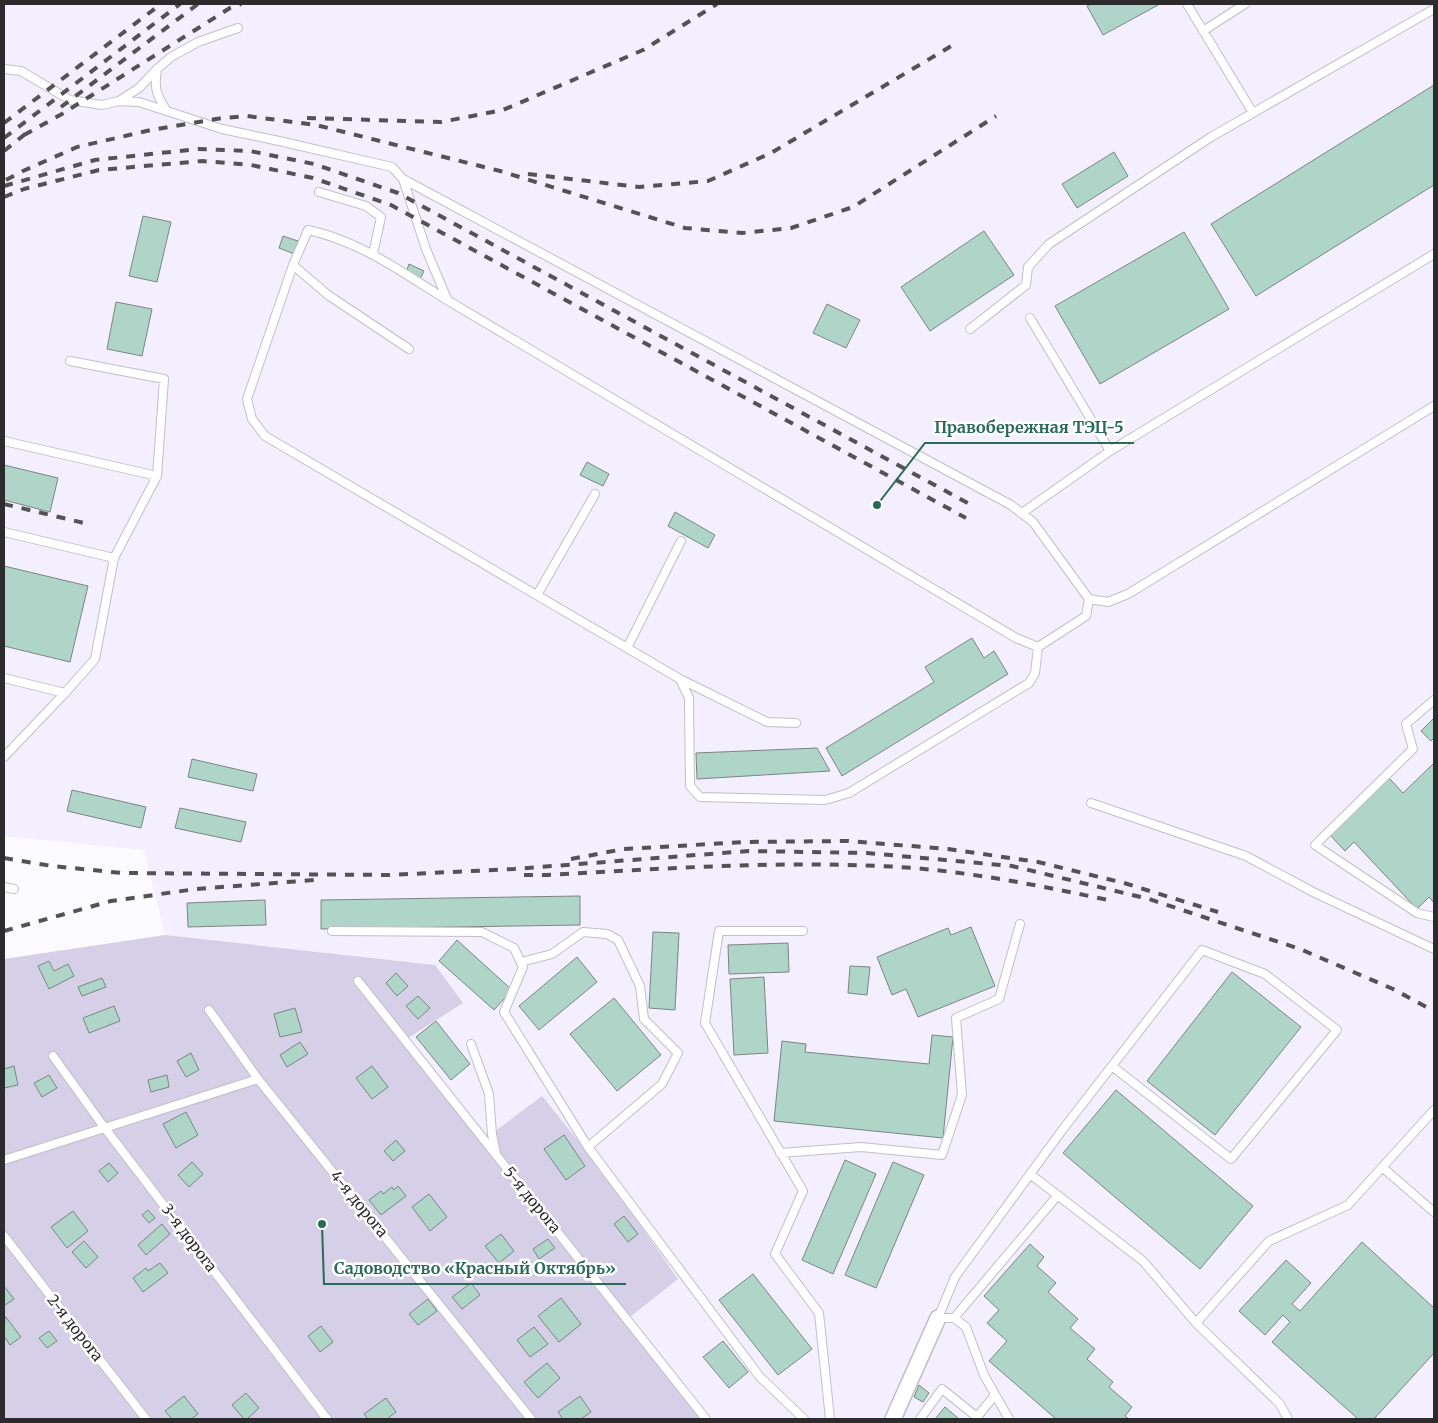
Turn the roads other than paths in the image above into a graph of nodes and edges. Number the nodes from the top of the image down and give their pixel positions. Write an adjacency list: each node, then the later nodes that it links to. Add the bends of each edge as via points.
1 (1187, 4): 5 (lane)
2 (1245, 4): 5 (lane)
3 (1434, 9): 10 (lane)
4 (238, 28): 7 (lane, via 198,42)
5 (1203, 30): 10 (lane)
6 (4, 69): 8 (lane, via 20,71 70,100 102,105)
7 (157, 69): 8 (lane, via 139,88); 9 (lane, via 157,96)
8 (119, 101): 9 (lane, via 139,102)
9 (166, 110): 11 (lane, via 222,129 392,167)
10 (1253, 113): 18 (lane, via 1049,244 1028,267 1026,285)
11 (404, 179): 16 (lane, via 426,249); 26 (lane)
12 (320, 192): 13 (lane, via 366,206 381,217)
13 (373, 254): 15 (lane, via 328,234 308,230); 16 (lane)
14 (1434, 254): 23 (lane)
15 (293, 265): 19 (lane, via 328,295); 30 (lane, via 247,399 252,418 265,436)
16 (447, 300): 32 (lane, via 1016,638)
17 (1030, 318): 23 (lane)
18 (970, 329)
19 (409, 349)
20 (70, 361): 24 (lane, via 164,379)
21 (1434, 406): 31 (lane, via 1128,594 1108,602)
22 (4, 441): 24 (lane)
23 (1110, 451): 26 (lane)
24 (157, 476): 29 (lane)
25 (595, 494): 30 (lane)
26 (1022, 513): 31 (lane, via 1033,522)
27 (4, 532): 29 (lane)
28 (681, 541): 33 (lane)
29 (114, 558): 36 (lane, via 95,659)
30 (537, 595): 33 (lane)
31 (1089, 599): 32 (lane, via 1086,616)
32 (1038, 647): 35 (lane, via 1035,673 1029,683 849,794 825,800 700,797 690,786 689,698)
33 (627, 648): 35 (lane)
34 (4, 678): 36 (lane)
35 (680, 679): 38 (lane, via 767,722)
36 (66, 692): 39 (lane)
37 (1434, 700): 43 (lane, via 1406,724 1413,749 1315,845 1417,913)
38 (796, 723)
39 (4, 757)
40 (1091, 802): 47 (lane, via 1246,856 1315,893)
41 (4, 887): 42 (lane)
42 (14, 889)
43 (1434, 917)
44 (1020, 924): 58 (lane, via 999,999 956,1018 962,1096 942,1155 861,1147)
45 (332, 931): 48 (lane, via 482,932 514,948)
46 (803, 931): 58 (lane, via 719,931 705,1023)
47 (1434, 949)
48 (520, 962): 57 (lane, via 523,967 504,1012); 57 (lane, via 552,954 583,932 613,937 618,940 640,986 644,1019 678,1053 662,1084)
49 (358, 982): 59 (lane, 5-я дорога)
50 (209, 1010): 54 (lane, 4-я дорога)
51 (471, 1044): 59 (lane, via 489,1094)
52 (53, 1056): 56 (lane, 3-я дорога)
53 (1112, 1066): 53 (lane, via 1231,1159 1337,1030 1266,974 1202,950); 62 (lane)
54 (258, 1079): 56 (lane); 72 (lane, 4-я дорога)
55 (1434, 1110): 61 (lane)
56 (104, 1127): 60 (lane); 71 (lane, 3-я дорога)
57 (588, 1147): 74 (lane, via 760,1377)
58 (780, 1153): 75 (lane, via 803,1191 775,1254 819,1313)
59 (497, 1156): 73 (lane, 5-я дорога)
60 (4, 1160)
61 (1382, 1167): 64 (lane); 68 (lane, via 1348,1205 1269,1241)
62 (1030, 1174): 63 (lane); 66 (lane, via 955,1277)
63 (1058, 1195): 67 (lane); 68 (lane, via 1143,1261)
64 (1434, 1212)
65 (4, 1236): 70 (lane, 2-я дорога)
66 (938, 1318): 67 (lane); 76 (street)
67 (954, 1318): 69 (lane, via 966,1327)
68 (1196, 1323): 79 (lane, via 1280,1404)
69 (995, 1395): 77 (lane, via 976,1417 942,1388); 78 (lane)
70 (146, 1419)
71 (327, 1419)
72 (531, 1419)
73 (706, 1419)
74 (804, 1419)
75 (830, 1419)
76 (893, 1419)
77 (920, 1419)
78 (1009, 1419)
79 (1288, 1419)

